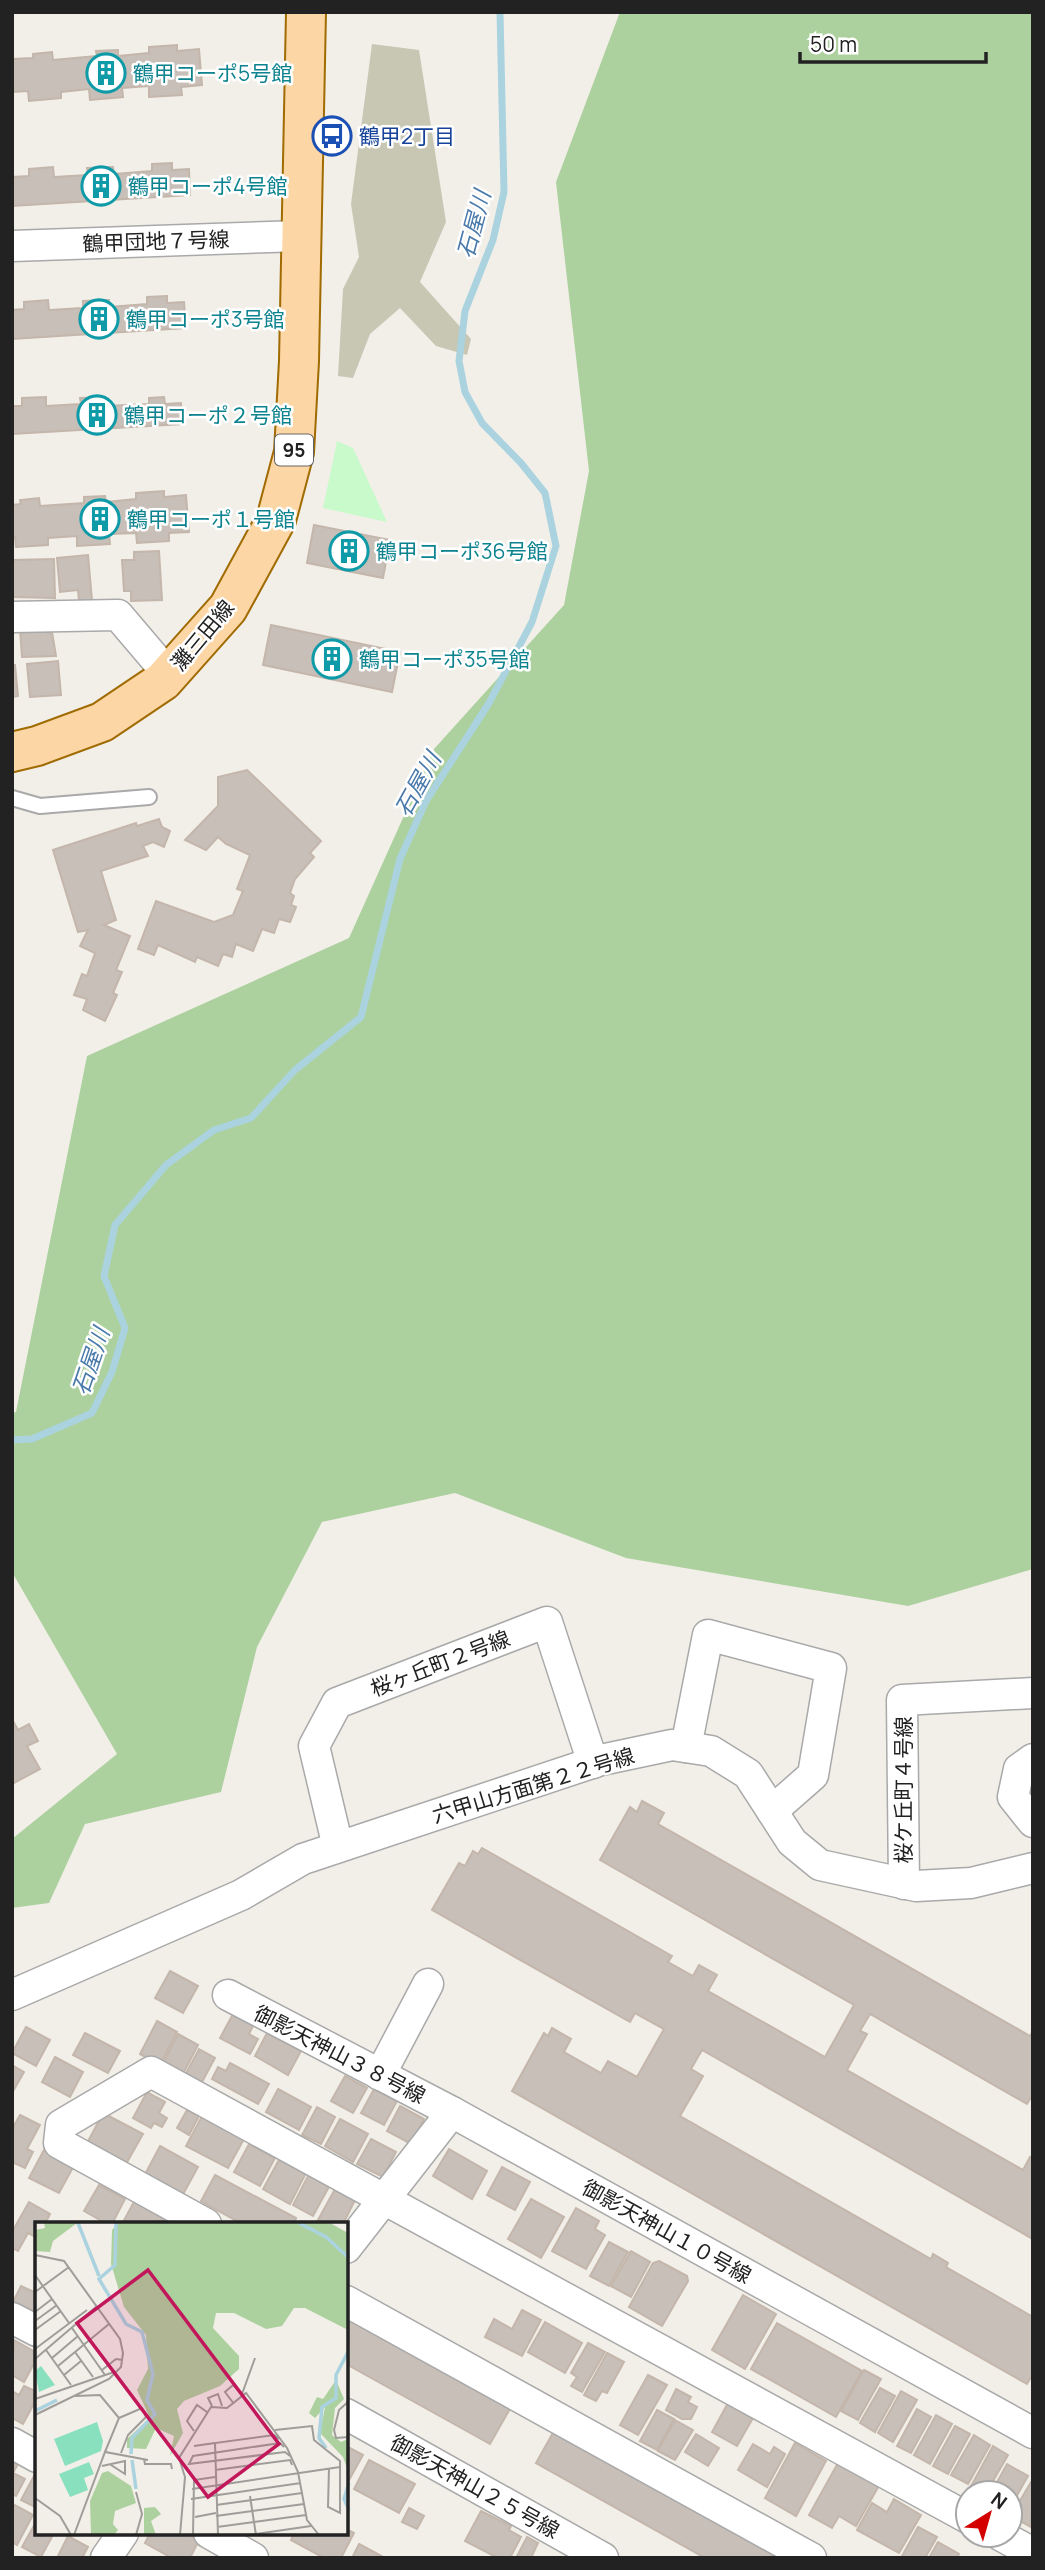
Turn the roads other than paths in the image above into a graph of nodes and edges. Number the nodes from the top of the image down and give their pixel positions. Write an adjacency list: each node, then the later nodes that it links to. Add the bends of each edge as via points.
1 (306, 12): 2 (main road, 灘三田線 / 95)
2 (300, 236): 3 (street, 鶴甲団地７号線); 5 (main road, 灘三田線 / 95, via 294,452 276,520 228,608)
3 (12, 246)
4 (12, 617): 5 (street, via 118,615)
5 (169, 675): 6 (main road, 灘三田線 / 95, via 102,722)
6 (21, 744)
7 (149, 797): 8 (lane, via 40,806)
8 (12, 798)
9 (1033, 1693): 17 (street, 桜ケ丘町４号線, via 902,1700)
10 (686, 1747): 12 (street, 六甲山方面第２２号線, via 672,1745); 13 (street, 六甲山方面第２２号線, via 711,1751 748,1774); 13 (street, via 708,1636 831,1668 813,1775)
11 (1033, 1759): 14 (street, via 1019,1769 1013,1797)
12 (593, 1763): 15 (street, 六甲山方面第２２号線); 15 (street, 桜ヶ丘町２号線, via 547,1622 337,1703 314,1746)
13 (772, 1811): 17 (street, 六甲山方面第２２号線, via 792,1842 820,1865)
14 (1033, 1822)
15 (338, 1847): 19 (street, 六甲山方面第２２号線, via 303,1859 241,1895)
16 (1031, 1867): 17 (street, 六甲山方面第２２号線, via 971,1883)
17 (904, 1884)
18 (428, 1984): 21 (street)
19 (12, 1995)
20 (228, 1995): 21 (street, 御影天神山３８号線)
21 (380, 2074): 22 (street, 御影天神山３８号線)
22 (452, 2112): 23 (street); 30 (street, 御影天神山１０号線)
23 (385, 2200): 24 (street, via 151,2072 61,2125 59,2143); 25 (street); 33 (street)
24 (202, 2222)
25 (348, 2246)
26 (348, 2302): 39 (street)
27 (12, 2318): 28 (street)
28 (35, 2331)
29 (348, 2415): 38 (street, 御影天神山２５号線)
30 (1033, 2433)
31 (12, 2443): 32 (street)
32 (35, 2456)
33 (954, 2510)
34 (122, 2535): 36 (street)
35 (213, 2535): 37 (street)
36 (106, 2558)
37 (253, 2558)
38 (603, 2558)
39 (811, 2558)

